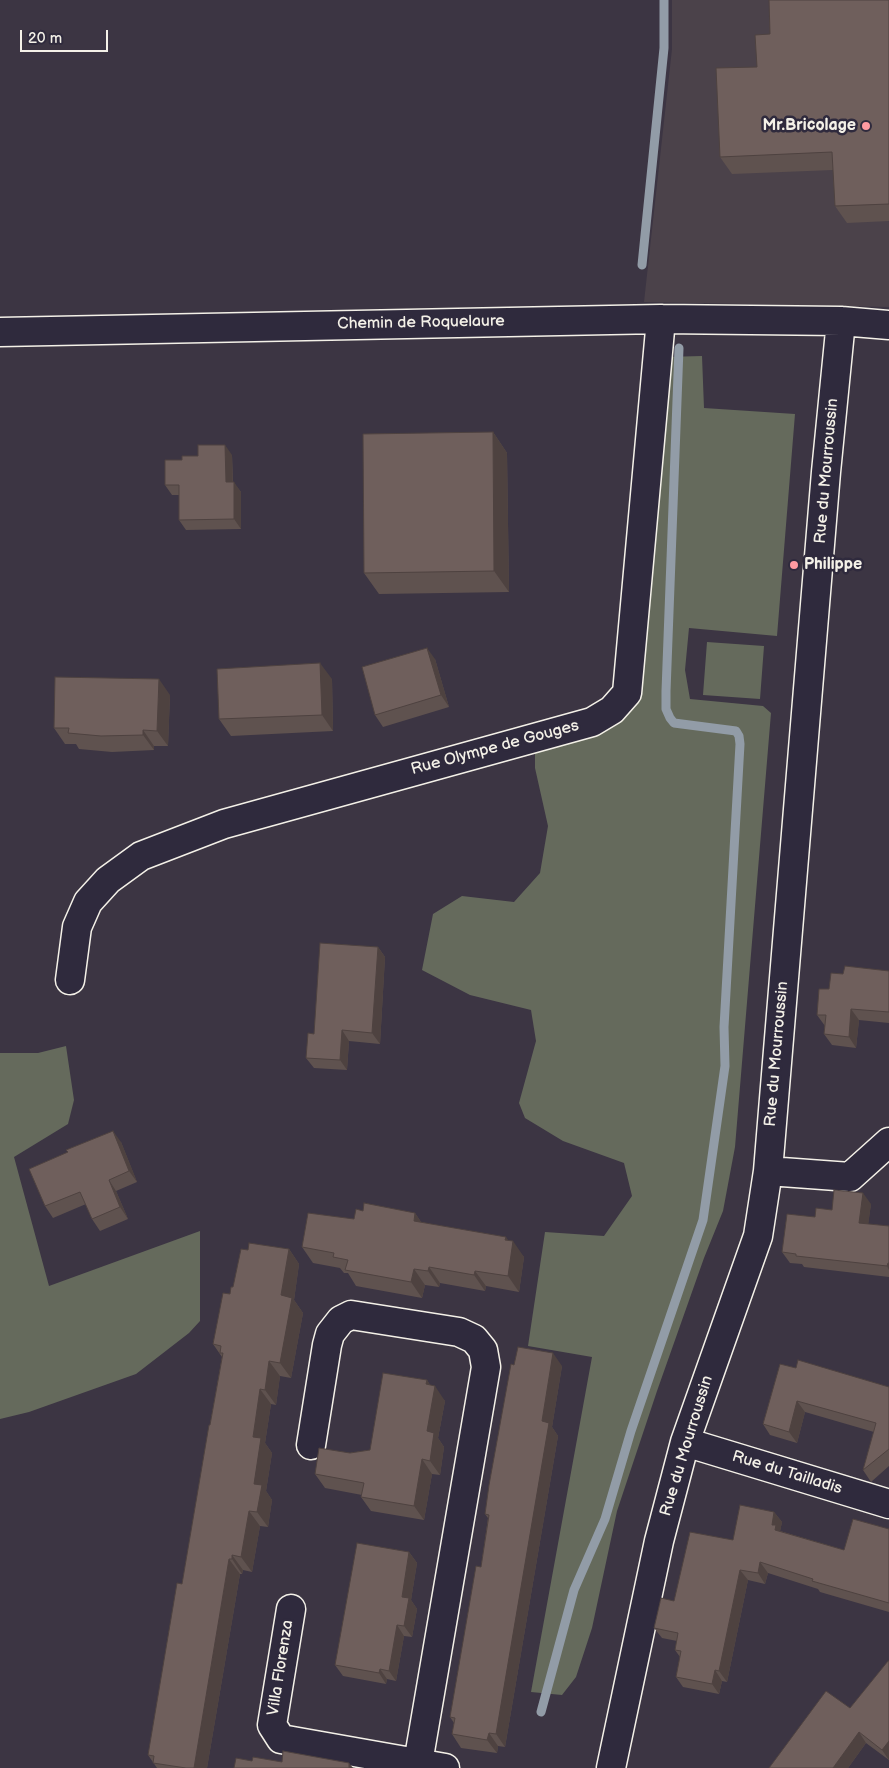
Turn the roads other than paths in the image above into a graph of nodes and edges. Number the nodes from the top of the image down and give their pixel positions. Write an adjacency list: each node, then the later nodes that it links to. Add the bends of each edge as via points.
1 (661, 319): 2 (street, Chemin de Roquelaure); 4 (street, Chemin de Roquelaure); 5 (street, Rue Olympe de Gouges, via 627,693 612,710 592,722 224,824 141,856 108,880 88,902 77,927)
2 (841, 321): 3 (street, Chemin de Roquelaure); 7 (street, Rue du Mourroussin)
3 (889, 325)
4 (0, 332)
5 (70, 980)
6 (889, 1142): 7 (street, via 850,1177)
7 (768, 1171): 8 (street, Rue du Mourroussin, via 758,1236)
8 (685, 1442): 10 (street, Rue du Tailladis); 14 (street, Rue du Mourroussin, via 659,1541)
9 (311, 1445): 12 (street, via 327,1345 330,1334 341,1320 352,1315 460,1332 474,1339 483,1350 486,1367)
10 (889, 1504)
11 (291, 1609): 12 (street, Villa Florenza, via 272,1725 281,1739)
12 (418, 1763): 13 (street, Villa Florenza)
13 (445, 1768)
14 (611, 1768)

